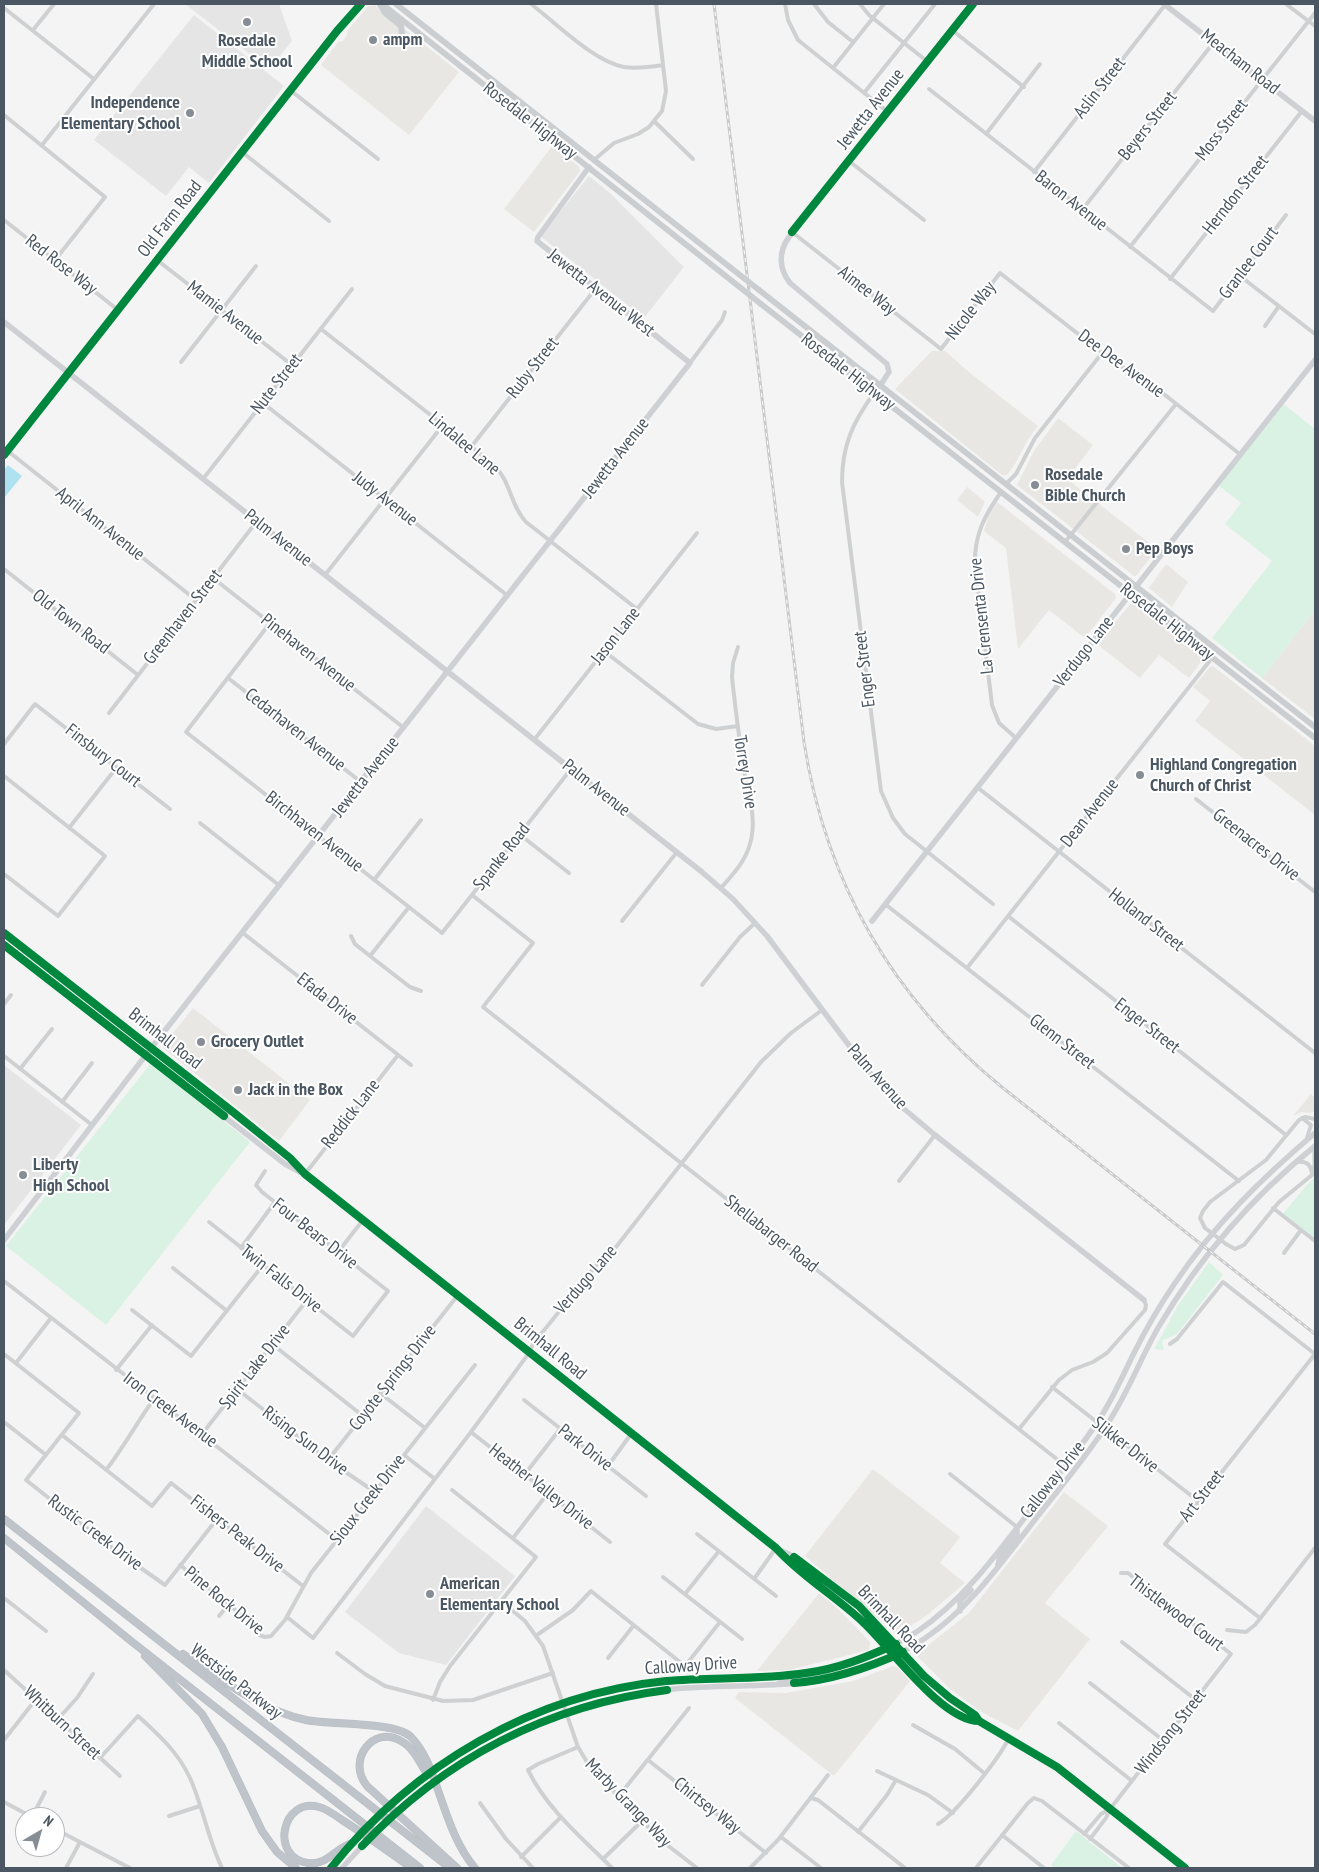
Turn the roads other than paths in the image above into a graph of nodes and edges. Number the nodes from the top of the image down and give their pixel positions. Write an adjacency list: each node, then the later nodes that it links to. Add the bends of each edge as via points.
1 (54, 4): 21 (street)
2 (154, 4): 32 (street)
3 (361, 4): 37 (street, Old Farm Road)
4 (380, 4): 23 (main road, via 385,13 401,26); 27 (main road, Rosedale Highway)
5 (396, 4): 33 (main road, Rosedale Highway)
6 (531, 4): 30 (street, via 606,61 634,68)
7 (656, 4): 30 (street)
8 (785, 4): 31 (street, via 794,34)
9 (814, 4): 24 (street, via 828,22)
10 (860, 4): 18 (street)
11 (884, 4): 18 (street)
12 (935, 4): 26 (street)
13 (973, 4): 22 (street, Jewetta Avenue)
14 (1165, 4): 25 (street, Meacham Road); 53 (street, Aslin Street)
15 (1286, 4): 19 (street)
16 (4, 8): 21 (street)
17 (1315, 13): 19 (street, Moss Street)
18 (872, 18): 24 (street); 26 (street)
19 (1309, 21): 20 (street); 34 (street, Moss Street)
20 (1315, 26)
21 (32, 30): 32 (street)
22 (952, 30): 28 (street, Jewetta Avenue); 35 (street)
23 (402, 33)
24 (853, 42): 31 (street)
25 (1214, 42): 34 (street, Meacham Road); 54 (street, Beyers Street)
26 (904, 43): 28 (street); 38 (street)
27 (436, 47): 33 (main road, via 444,48 480,75); 44 (main road, Rosedale Highway)
28 (928, 62): 40 (street, Jewetta Avenue)
29 (1040, 64): 35 (street)
30 (663, 65): 43 (street, via 666,97)
31 (833, 68): 38 (street)
32 (94, 79): 46 (street)
33 (493, 80): 50 (main road, Rosedale Highway)
34 (1262, 80): 39 (street, Meacham Road); 61 (street, Moss Street)
35 (1024, 87): 45 (street)
36 (929, 89): 45 (street, Baron Avenue)
37 (290, 90): 47 (street, Old Farm Road); 48 (street)
38 (864, 93): 40 (street)
39 (1302, 111): 42 (street, Meacham Road); 67 (street, Herndon Street)
40 (888, 112): 51 (street, Jewetta Avenue)
41 (4, 115): 46 (street)
42 (1315, 121)
43 (655, 122): 49 (street); 50 (street, via 644,131 614,143)
44 (541, 129): 50 (main road, via 588,162); 52 (main road, Rosedale Highway)
45 (986, 134): 53 (street, Baron Avenue)
46 (42, 145): 62 (street, via 105,197)
47 (242, 152): 58 (street); 63 (street, Old Farm Road)
48 (378, 159)
49 (693, 159)
50 (594, 160): 59 (main road, Rosedale Highway)
51 (849, 161): 57 (street); 60 (street, Jewetta Avenue)
52 (589, 167): 59 (main road, via 597,168); 68 (street, Jewetta Avenue West, via 538,236 537,242); 79 (main road, Rosedale Highway, bridge)
53 (1034, 172): 54 (street, Baron Avenue)
54 (1082, 210): 61 (street, Baron Avenue)
55 (1286, 215): 66 (street, Granlee Court)
56 (4, 220): 62 (street, Red Rose Way)
57 (924, 220)
58 (329, 221)
59 (672, 222): 87 (main road, Rosedale Highway, bridge)
60 (792, 232): 80 (street, Aimee Way); 87 (street, Jewetta Avenue, via 781,256 787,279 886,362 889,372)
61 (1130, 247): 67 (street, Baron Avenue)
62 (55, 260): 71 (street, Red Rose Way)
63 (157, 260): 71 (street, Old Farm Road); 72 (street, Mamie Avenue)
64 (256, 266): 72 (street)
65 (1000, 273): 80 (street, Nicole Way); 81 (street, Dee Dee Avenue)
66 (1240, 276): 70 (street); 73 (street, Granlee Court)
67 (1170, 279): 73 (street, Baron Avenue)
68 (596, 288): 84 (street, Jewetta Avenue West); 93 (street, Ruby Street)
69 (352, 289): 77 (street, Nute Street)
70 (1279, 306): 76 (street); 78 (street)
71 (118, 310): 86 (street, Old Farm Road)
72 (221, 310): 83 (street); 85 (street, Mamie Avenue)
73 (1213, 311)
74 (725, 312): 84 (street, Jewetta Avenue)
75 (4, 322): 86 (street, Palm Avenue)
76 (1265, 326)
77 (321, 329): 85 (street, Nute Street); 92 (street, Lindalee Lane)
78 (1315, 334)
79 (803, 338): 87 (main road, via 819,345 870,384); 88 (main road, Rosedale Highway)
80 (941, 349)
81 (1102, 353): 90 (street, Dee Dee Avenue, via 1141,376); 98 (street, via 1035,438 1016,474)
82 (1315, 360): 96 (street, Verdugo Lane)
83 (181, 362)
84 (690, 363): 105 (street, Jewetta Avenue)
85 (292, 365): 89 (street, Nute Street)
86 (68, 373): 94 (street, Old Farm Road); 97 (street, Palm Avenue)
87 (880, 386): 91 (main road, Rosedale Highway)
88 (874, 393): 91 (main road, via 883,392 915,417); 95 (main road, Rosedale Highway); 146 (street, Enger Street, via 851,431 843,460 842,482 879,780 893,818 905,834)
89 (263, 403): 97 (street, Nute Street); 100 (street, Judy Avenue)
90 (1176, 404): 96 (street, Dee Dee Avenue); 104 (street)
91 (924, 420): 98 (main road, Rosedale Highway)
92 (444, 425): 93 (street, Lindalee Lane); 100 (street)
93 (471, 447): 105 (street, Lindalee Lane, via 503,475 522,518)
94 (5, 451): 113 (street, April Ann Avenue)
95 (952, 453): 98 (main road, via 997,484); 99 (main road, Rosedale Highway)
96 (1241, 455): 110 (street, Verdugo Lane)
97 (203, 479): 102 (street, Palm Avenue)
98 (1006, 484): 101 (main road, Rosedale Highway)
99 (1002, 492): 101 (main road, via 1008,491); 106 (main road, Rosedale Highway); 129 (street, La Crensenta Drive, via 980,528 975,545 975,564 992,705 999,722)
100 (385, 499): 108 (street); 112 (street, Judy Avenue)
101 (1037, 510): 104 (main road, Rosedale Highway)
102 (257, 521): 108 (street, Palm Avenue); 109 (street, Greenhaven Street)
103 (697, 533): 114 (street, Jason Lane)
104 (1071, 536): 106 (street); 110 (main road, Rosedale Highway)
105 (550, 541): 112 (street, Jewetta Avenue); 114 (street, Lindalee Lane)
106 (1065, 542): 111 (main road, Rosedale Highway)
107 (4, 569): 122 (street, Old Town Road)
108 (325, 575): 121 (street, Palm Avenue)
109 (213, 578): 113 (street, Greenhaven Street); 115 (street, Pinehaven Avenue)
110 (1136, 586): 111 (street, Verdugo Lane); 117 (main road, Rosedale Highway)
111 (1130, 593): 116 (main road, Rosedale Highway); 129 (street, Verdugo Lane)
112 (508, 596): 121 (street, Jewetta Avenue)
113 (196, 600): 122 (street, Greenhaven Street)
114 (637, 609): 119 (street, Jason Lane)
115 (270, 623): 123 (street); 128 (street, Pinehaven Avenue)
116 (1170, 624): 117 (main road, via 1182,628 1199,641); 120 (main road, Rosedale Highway)
117 (1204, 640): 124 (main road, Rosedale Highway)
118 (738, 647): 126 (street, Torrey Drive, via 732,677)
119 (604, 651): 126 (street, via 698,724 716,728); 131 (street, Jason Lane)
120 (1212, 657): 124 (main road, via 1220,657); 130 (main road, Rosedale Highway); 147 (street, Dean Avenue)
121 (448, 671): 128 (street, Jewetta Avenue); 131 (street, Palm Avenue)
122 (138, 675): 125 (street, Greenhaven Street)
123 (228, 678): 136 (street, Cedarhaven Avenue); 144 (street, Birchhaven Avenue, via 186,732)
124 (1269, 691): 127 (main road, Rosedale Highway)
125 (109, 713)
126 (738, 726): 152 (street, Torrey Drive, via 753,833 742,864)
127 (1315, 727)
128 (404, 728): 136 (street, Jewetta Avenue)
129 (1016, 738): 137 (street, Verdugo Lane)
130 (1315, 738)
131 (534, 740): 134 (street, Palm Avenue)
132 (4, 744): 133 (street, Finsbury Court, via 35,704)
133 (117, 767): 139 (street, Finsbury Court); 142 (street)
134 (571, 769): 143 (street, Spanke Road); 145 (street, Palm Avenue)
135 (4, 776): 142 (street)
136 (361, 782): 144 (street, Jewetta Avenue)
137 (977, 788): 146 (street, Verdugo Lane); 147 (street, Holland Street)
138 (1196, 799): 153 (street, Greenacres Drive)
139 (170, 809)
140 (421, 820): 150 (street)
141 (200, 823): 151 (street)
142 (70, 828): 148 (street, via 105,856 58,916)
143 (519, 834): 149 (street); 154 (street, Spanke Road)
144 (319, 836): 150 (street, Birchhaven Avenue); 151 (street, Jewetta Avenue)
145 (677, 852): 152 (street, Palm Avenue); 159 (street)
146 (926, 852): 155 (street, Verdugo Lane); 156 (street, Enger Street)
147 (1059, 852): 158 (street, Dean Avenue); 176 (street, Holland Street)
148 (4, 874)
149 (569, 874)
150 (374, 880): 157 (street, Birchhaven Avenue)
151 (280, 886): 163 (street, Jewetta Avenue)
152 (721, 888): 161 (street, Palm Avenue)
153 (1315, 892)
154 (472, 894): 164 (street, Spanke Road); 196 (street, Shellabarger Road, via 533,943 483,1007)
155 (885, 904): 160 (street, Verdugo Lane); 168 (street, Glenn Street)
156 (993, 904)
157 (409, 907): 164 (street, Birchhaven Avenue); 167 (street)
158 (1008, 916): 168 (street, Dean Avenue); 192 (street, Enger Street)
159 (622, 921)
160 (872, 921)
161 (755, 923): 169 (street); 173 (street, Palm Avenue)
162 (4, 932): 175 (street, Brimhall Road)
163 (243, 933): 175 (street, Jewetta Avenue); 177 (street, Efada Drive)
164 (442, 933)
165 (351, 936): 167 (street, via 355,944)
166 (4, 945): 179 (street, Brimhall Road)
167 (370, 956): 170 (street, via 410,987)
168 (967, 968): 202 (street, Glenn Street)
169 (702, 985)
170 (421, 991)
171 (11, 995): 172 (street)
172 (4, 1004)
173 (822, 1010): 191 (street, Palm Avenue, via 880,1085); 196 (street, Verdugo Lane, via 771,1051)
174 (52, 1029): 182 (street)
175 (152, 1048): 179 (street, Jewetta Avenue); 185 (street, Brimhall Road)
176 (1315, 1053)
177 (398, 1055): 181 (street, Efada Drive); 199 (street, Reddick Lane)
178 (4, 1056): 182 (street)
179 (146, 1056): 183 (street, Brimhall Road); 188 (street, Jewetta Avenue)
180 (92, 1063): 184 (street)
181 (411, 1064)
182 (20, 1069): 184 (street)
183 (196, 1094): 185 (street, via 205,1096 226,1112); 189 (street, Brimhall Road)
184 (62, 1102): 188 (street)
185 (233, 1112): 194 (street, Brimhall Road)
186 (1302, 1118): 187 (street); 192 (street); 193 (street, via 1311,1125 1310,1134)
187 (1315, 1119)
188 (92, 1126): 208 (street, Jewetta Avenue)
189 (241, 1129): 194 (street, via 247,1129); 199 (street, Brimhall Road, via 285,1164)
190 (1315, 1134): 193 (street, Calloway Drive)
191 (935, 1135): 201 (street); 218 (street, Palm Avenue)
192 (1286, 1135): 202 (street, via 1266,1160)
193 (1303, 1144): 239 (street, Calloway Drive, via 1248,1194 1189,1263 1149,1325)
194 (275, 1146): 199 (street, Brimhall Road)
195 (1315, 1147): 197 (street, Calloway Drive); 200 (street)
196 (681, 1163): 226 (street, Verdugo Lane, via 616,1246 606,1252); 242 (street, Shellabarger Road)
197 (1294, 1163): 200 (street, via 1308,1163); 243 (street, Calloway Drive, via 1237,1219 1192,1275 1157,1330)
198 (265, 1170): 203 (street, Four Bears Drive, via 256,1185)
199 (304, 1174): 205 (street, Brimhall Road)
200 (1312, 1174): 204 (street)
201 (899, 1181)
202 (1238, 1181): 204 (street, bridge, via 1203,1211 1201,1221 1205,1228 1226,1244 1235,1248 1244,1246)
203 (275, 1202): 210 (street); 211 (street, Four Bears Drive)
204 (1273, 1208): 207 (street)
205 (363, 1220): 211 (street); 216 (street, Brimhall Road)
206 (209, 1222): 210 (street, Twin Falls Drive)
207 (1302, 1230): 209 (street); 212 (street)
208 (4, 1240)
209 (1315, 1241)
210 (241, 1248): 213 (street, Twin Falls Drive)
211 (338, 1252): 223 (street, Four Bears Drive, via 388,1291)
212 (1284, 1253)
213 (263, 1265): 217 (street, Twin Falls Drive); 220 (street)
214 (173, 1268): 220 (street)
215 (4, 1281): 221 (street, Iron Creek Avenue)
216 (458, 1295): 226 (street, Brimhall Road); 234 (street, Coyote Springs Drive)
217 (307, 1300): 223 (street, Twin Falls Drive); 224 (street, Spirit Lake Drive)
218 (1144, 1300): 232 (street, via 1145,1310 1107,1352 1065,1375)
219 (132, 1310): 222 (street)
220 (227, 1310): 222 (street, via 191,1356)
221 (51, 1318): 229 (street); 231 (street, Iron Creek Avenue)
222 (152, 1325): 231 (street)
223 (353, 1336)
224 (272, 1344): 233 (street, Spirit Lake Drive); 237 (street)
225 (1170, 1344): 228 (street, via 1223,1282)
226 (529, 1352): 244 (street, Verdugo Lane); 246 (street, Brimhall Road)
227 (4, 1354): 229 (street)
228 (1315, 1354): 261 (street, Art Street)
229 (16, 1363): 247 (street, via 79,1413)
230 (474, 1365): 240 (street, Sioux Creek Drive)
231 (116, 1370): 235 (street, Iron Creek Avenue)
232 (1052, 1387): 239 (street, Slikker Drive); 242 (street)
233 (237, 1389): 245 (street, Spirit Lake Drive); 250 (street, Rising Sun Drive)
234 (380, 1393): 237 (street, Coyote Springs Drive); 240 (street)
235 (154, 1399): 245 (street, Iron Creek Avenue); 253 (street)
236 (524, 1400): 241 (street, Park Drive)
237 (363, 1416): 250 (street, Coyote Springs Drive)
238 (4, 1422): 249 (street)
239 (1097, 1423): 243 (street, Slikker Drive); 264 (street, Calloway Drive)
240 (425, 1428): 248 (street, Sioux Creek Drive)
241 (560, 1429): 252 (street, Park Drive); 254 (street)
242 (1019, 1429): 251 (street, Shellabarger Road)
243 (1105, 1429): 261 (street, Slikker Drive); 274 (street, Calloway Drive)
244 (471, 1432): 254 (street, Heather Valley Drive); 256 (street, Verdugo Lane)
245 (202, 1434): 268 (street, Iron Creek Avenue)
246 (631, 1434): 252 (street); 270 (street, Brimhall Road)
247 (62, 1435): 249 (street); 253 (street)
248 (404, 1454): 256 (street); 258 (street, Sioux Creek Drive)
249 (46, 1455): 273 (street, Rustic Creek Drive, via 26,1480 111,1547 165,1584)
250 (328, 1460): 258 (street, Rising Sun Drive)
251 (1058, 1460)
252 (608, 1466): 260 (street, Park Drive)
253 (106, 1470): 263 (street, Fishers Peak Drive, via 152,1506 171,1482)
254 (525, 1474): 259 (street, Heather Valley Drive)
255 (950, 1474): 264 (street)
256 (435, 1479): 289 (street, Verdugo Lane, via 313,1638)
257 (452, 1490): 267 (street)
258 (375, 1492): 268 (street, Sioux Creek Drive)
259 (548, 1493): 267 (street); 269 (street, Heather Valley Drive)
260 (646, 1496)
261 (1198, 1501): 290 (street, Art Street, via 1165,1544)
262 (4, 1519): 295 (highway, Westside Parkway)
263 (217, 1519): 273 (street); 280 (street, Fishers Peak Drive)
264 (1017, 1527): 274 (street, via 1017,1534 1000,1556); 276 (street, Calloway Drive)
265 (697, 1534): 272 (street)
266 (4, 1538): 299 (highway, Westside Parkway)
267 (513, 1538): 285 (street, via 536,1557)
268 (337, 1540): 280 (street, Sioux Creek Drive)
269 (610, 1542)
270 (776, 1548): 278 (street, Brimhall Road); 279 (street); 283 (street, Brimhall Road, via 795,1557)
271 (1315, 1548): 290 (street)
272 (719, 1551): 279 (street); 281 (street)
273 (180, 1566): 286 (street, Pine Rock Drive)
274 (998, 1568): 287 (street, Calloway Drive)
275 (1122, 1573): 305 (street, Thistlewood Court, via 1128,1573)
276 (981, 1574): 287 (street, via 980,1580 960,1602); 301 (street, Calloway Drive, via 950,1606)
277 (663, 1577): 281 (street)
278 (807, 1577): 283 (street, via 824,1583 840,1596); 302 (street, Brimhall Road, via 864,1623)
279 (754, 1579): 282 (street)
280 (302, 1586): 289 (street, Sioux Creek Drive)
281 (685, 1594): 291 (street)
282 (776, 1596)
283 (848, 1596): 301 (street, Brimhall Road)
284 (4, 1598): 294 (street)
285 (501, 1601): 296 (street, Marby Grange Way, via 525,1620); 317 (street, via 444,1674)
286 (229, 1604): 288 (street); 297 (street, Pine Rock Drive, via 259,1635)
287 (960, 1611): 303 (street, Calloway Drive)
288 (219, 1616)
289 (286, 1617): 297 (street, Sioux Creek Drive)
290 (1260, 1618): 293 (street, via 1246,1632)
291 (720, 1622): 292 (street, via 685,1666); 298 (street)
292 (634, 1625): 296 (street, via 591,1591 573,1610); 307 (street)
293 (1227, 1630)
294 (46, 1631)
295 (147, 1631): 333 (highway, via 253,1699 279,1712 318,1722 402,1731 413,1740); 372 (highway, Westside Parkway)
296 (537, 1635): 310 (street, Marby Grange Way)
297 (268, 1637)
298 (742, 1639)
299 (131, 1641): 367 (highway, via 202,1714 219,1741 262,1831 277,1852); 371 (highway, Westside Parkway)
300 (1122, 1642): 318 (street)
301 (896, 1644): 302 (street, Calloway Drive); 303 (street, Brimhall Road)
302 (887, 1648): 306 (street, Brimhall Road); 309 (street, Calloway Drive)
303 (903, 1652): 306 (street, Calloway Drive); 323 (street, Brimhall Road, via 924,1676)
304 (337, 1653): 317 (street, via 385,1686)
305 (1231, 1654): 318 (street, Windsong Street)
306 (894, 1656): 314 (street, Calloway Drive, via 834,1677); 323 (street, Brimhall Road, via 939,1701 970,1721)
307 (608, 1658)
308 (4, 1670): 316 (street, Whitburn Street)
309 (819, 1671): 312 (street, Calloway Drive); 314 (street, via 813,1676)
310 (553, 1673): 317 (street, via 473,1700); 319 (street, Marby Grange Way)
311 (93, 1674): 322 (street)
312 (778, 1676): 315 (street); 319 (street, Calloway Drive, via 663,1682 612,1690)
313 (1090, 1683): 328 (street)
314 (777, 1684): 315 (street, Calloway Drive)
315 (746, 1686): 321 (street, Calloway Drive, via 654,1692)
316 (36, 1699): 322 (street, Whitburn Street); 327 (street)
317 (433, 1700)
318 (1196, 1700): 328 (street, Windsong Street)
319 (564, 1703): 321 (street, Marby Grange Way); 333 (street, Calloway Drive, via 522,1719)
320 (689, 1708): 331 (street)
321 (566, 1713): 329 (street, Marby Grange Way); 337 (street, Calloway Drive, via 499,1741)
322 (58, 1719): 330 (street, Whitburn Street)
323 (979, 1721): 326 (street, Brimhall Road)
324 (1059, 1723): 339 (street)
325 (913, 1725): 334 (street)
326 (1009, 1738): 334 (street); 346 (street, Brimhall Road, via 1045,1759)
327 (4, 1740)
328 (1164, 1741): 339 (street, Windsong Street)
329 (578, 1747): 341 (street, Marby Grange Way, via 590,1767); 349 (street, via 528,1770)
330 (100, 1758): 336 (street, Whitburn Street); 344 (street, via 138,1716 179,1758)
331 (648, 1760): 341 (street); 360 (street, Chirtsey Way)
332 (877, 1771): 338 (street)
333 (430, 1772): 337 (highway); 359 (street, Calloway Drive, bridge); 373 (highway, via 407,1745 393,1738 382,1737 372,1741 359,1760 359,1772 367,1786)
334 (984, 1772): 347 (street)
335 (828, 1775): 342 (street)
336 (120, 1776)
337 (435, 1780): 369 (street, Calloway Drive, bridge, via 401,1808); 374 (highway, via 457,1839)
338 (896, 1780): 347 (street, via 928,1795); 352 (street)
339 (1132, 1781): 346 (street, Windsong Street)
340 (46, 1792): 345 (street)
341 (618, 1797): 350 (street, Marby Grange Way)
342 (811, 1798): 352 (street); 356 (street)
343 (480, 1802): 361 (street)
344 (200, 1806): 348 (street); 366 (street)
345 (38, 1807)
346 (1110, 1809): 354 (street, Windsong Street, via 1101,1814); 357 (street, Windsong Street); 363 (street, Brimhall Road)
347 (953, 1813): 351 (street)
348 (169, 1816)
349 (561, 1817): 361 (street); 362 (street)
350 (642, 1821): 362 (street); 377 (street, Marby Grange Way)
351 (938, 1824)
352 (858, 1832): 380 (street)
353 (65, 1834): 358 (street)
354 (1084, 1834): 355 (street, via 1034,1798); 357 (street)
355 (1002, 1835): 381 (street); 382 (street)
356 (781, 1837): 360 (street); 379 (street)
357 (1090, 1839): 383 (street)
358 (80, 1842): 364 (street); 365 (street)
359 (352, 1843): 368 (street, Calloway Drive); 370 (highway, via 342,1846 322,1862 307,1863 290,1854 284,1830 297,1811 320,1807)
360 (766, 1852): 378 (street)
361 (521, 1857): 375 (street)
362 (604, 1860): 376 (street)
363 (1182, 1867)
364 (66, 1868)
365 (130, 1868)
366 (222, 1868)
367 (296, 1868)
368 (331, 1868)
369 (342, 1868)
370 (412, 1868)
371 (420, 1868)
372 (450, 1868)
373 (457, 1868)
374 (475, 1868)
375 (533, 1868)
376 (612, 1868)
377 (697, 1868)
378 (750, 1868)
379 (821, 1868)
380 (905, 1868)
381 (976, 1868)
382 (1044, 1868)
383 (1129, 1868)

